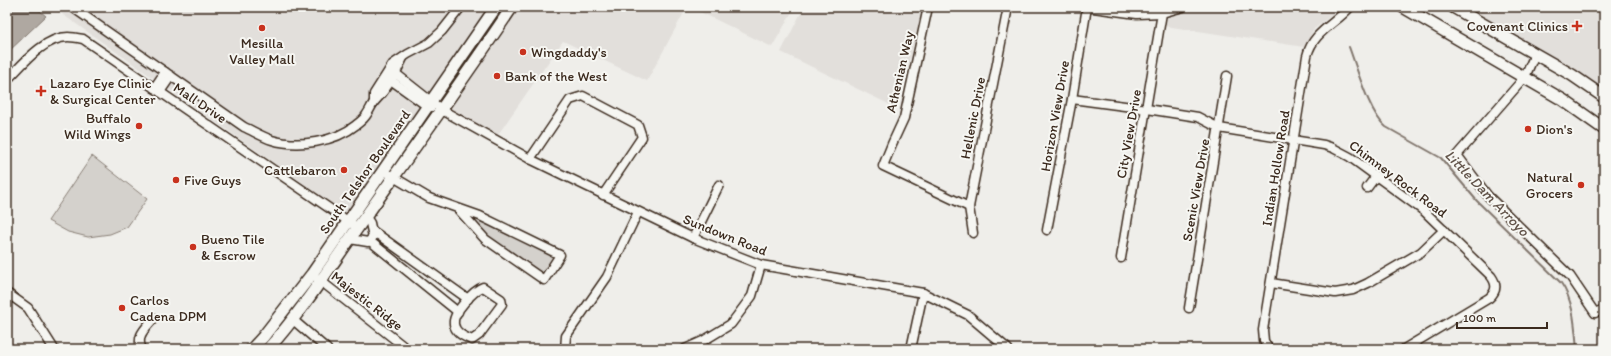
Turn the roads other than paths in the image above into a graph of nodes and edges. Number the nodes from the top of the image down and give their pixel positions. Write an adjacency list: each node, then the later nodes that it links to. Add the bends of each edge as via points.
1 (72, 7): 15 (street)
2 (461, 7): 14 (street, via 429,44)
3 (496, 7): 26 (main road, South Telshor Boulevard)
4 (512, 7): 28 (main road, South Telshor Boulevard)
5 (928, 7): 39 (street, Athenian Way, via 904,118 883,166)
6 (1008, 7): 39 (street, Hellenic Drive)
7 (1086, 7): 12 (street, via 1137,14); 24 (street, Horizon View Drive)
8 (1183, 7): 12 (street)
9 (1350, 7): 31 (street, Indian Hollow Road, via 1320,32 1309,49)
10 (1403, 7): 18 (main road)
11 (1453, 7): 13 (main road)
12 (1162, 13): 27 (street, City View Drive)
13 (1535, 54): 18 (street); 23 (main road)
14 (403, 58): 16 (street); 20 (street)
15 (168, 74): 21 (street); 25 (street, via 244,127 272,140 301,143 326,140 343,134 366,116)
16 (391, 75): 20 (street, Sundown Road); 22 (street); 25 (street, via 374,94)
17 (1227, 76): 29 (street, Scenic View Drive)
18 (1525, 78): 30 (main road, via 1573,106); 60 (street, via 1457,155 1488,196 1570,276 1595,312)
19 (7, 80): 21 (street, Mall Drive, via 47,43 66,36 83,39)
20 (408, 87): 22 (street); 26 (street, Sundown Road)
21 (157, 90): 43 (street, Mall Drive)
22 (383, 92): 25 (street)
23 (1604, 97)
24 (1072, 99): 27 (street, Chimney Rock Road); 44 (street, Horizon View Drive)
25 (374, 101)
26 (430, 104): 28 (street, Sundown Road); 33 (main road, South Telshor Boulevard)
27 (1147, 109): 29 (street, Chimney Rock Road, via 1198,117); 51 (street, City View Drive)
28 (442, 110): 32 (street, Sundown Road); 35 (main road, South Telshor Boulevard)
29 (1219, 128): 31 (street, Chimney Rock Road); 59 (street, Scenic View Drive)
30 (1604, 129)
31 (1293, 140): 34 (street, Chimney Rock Road, via 1338,149); 55 (street, Indian Hollow Road)
32 (530, 159): 38 (street, Sundown Road); 38 (street, via 570,100 583,96 638,124 642,137)
33 (384, 170): 35 (street); 43 (main road, South Telshor Boulevard)
34 (1376, 176): 37 (street); 45 (street, Chimney Rock Road, via 1424,211)
35 (394, 178): 40 (street, via 430,198); 42 (main road, South Telshor Boulevard)
36 (719, 185): 48 (street)
37 (1367, 188)
38 (603, 195): 41 (street, Sundown Road)
39 (969, 206): 47 (street, Hellenic Drive)
40 (458, 209): 40 (street, via 480,216 560,255 544,280 485,239)
41 (638, 212): 48 (street, Sundown Road); 71 (street, via 607,277 566,336)
42 (366, 216): 43 (main road, South Telshor Boulevard); 46 (street)
43 (353, 225): 49 (main road, South Telshor Boulevard); 53 (main road, South Telshor Boulevard)
44 (1047, 230)
45 (1444, 230): 55 (street, via 1421,252 1354,290 1331,292); 75 (street, Chimney Rock Road, via 1492,278 1495,290 1489,298)
46 (373, 231): 50 (street); 58 (street)
47 (973, 234)
48 (693, 238): 52 (street, Sundown Road)
49 (350, 239): 50 (street); 54 (main road, South Telshor Boulevard)
50 (370, 241): 61 (street)
51 (1121, 258)
52 (761, 265): 57 (street, Sundown Road); 72 (street, via 752,296 731,324)
53 (312, 274): 54 (street, Majestic Ridge); 67 (main road, South Telshor Boulevard)
54 (321, 282): 63 (main road, South Telshor Boulevard); 70 (street, Majestic Ridge)
55 (1271, 283): 64 (street, Indian Hollow Road, via 1263,334)
56 (7, 293): 65 (street, via 28,308)
57 (924, 293): 73 (street); 74 (street, Sundown Road, via 968,314)
58 (468, 299): 61 (street); 61 (street, via 483,287 501,299 502,304 479,335 472,340 460,334 454,324)
59 (1188, 308)
60 (1604, 309)
61 (458, 312)
62 (154, 318): 66 (street, via 139,337)
63 (292, 319): 68 (main road, South Telshor Boulevard); 69 (street)
64 (1268, 348)
65 (54, 349)
66 (142, 349)
67 (252, 349)
68 (268, 349)
69 (327, 349)
70 (407, 349)
71 (565, 349)
72 (685, 349)
73 (911, 349)
74 (1008, 349)
75 (1404, 349)

